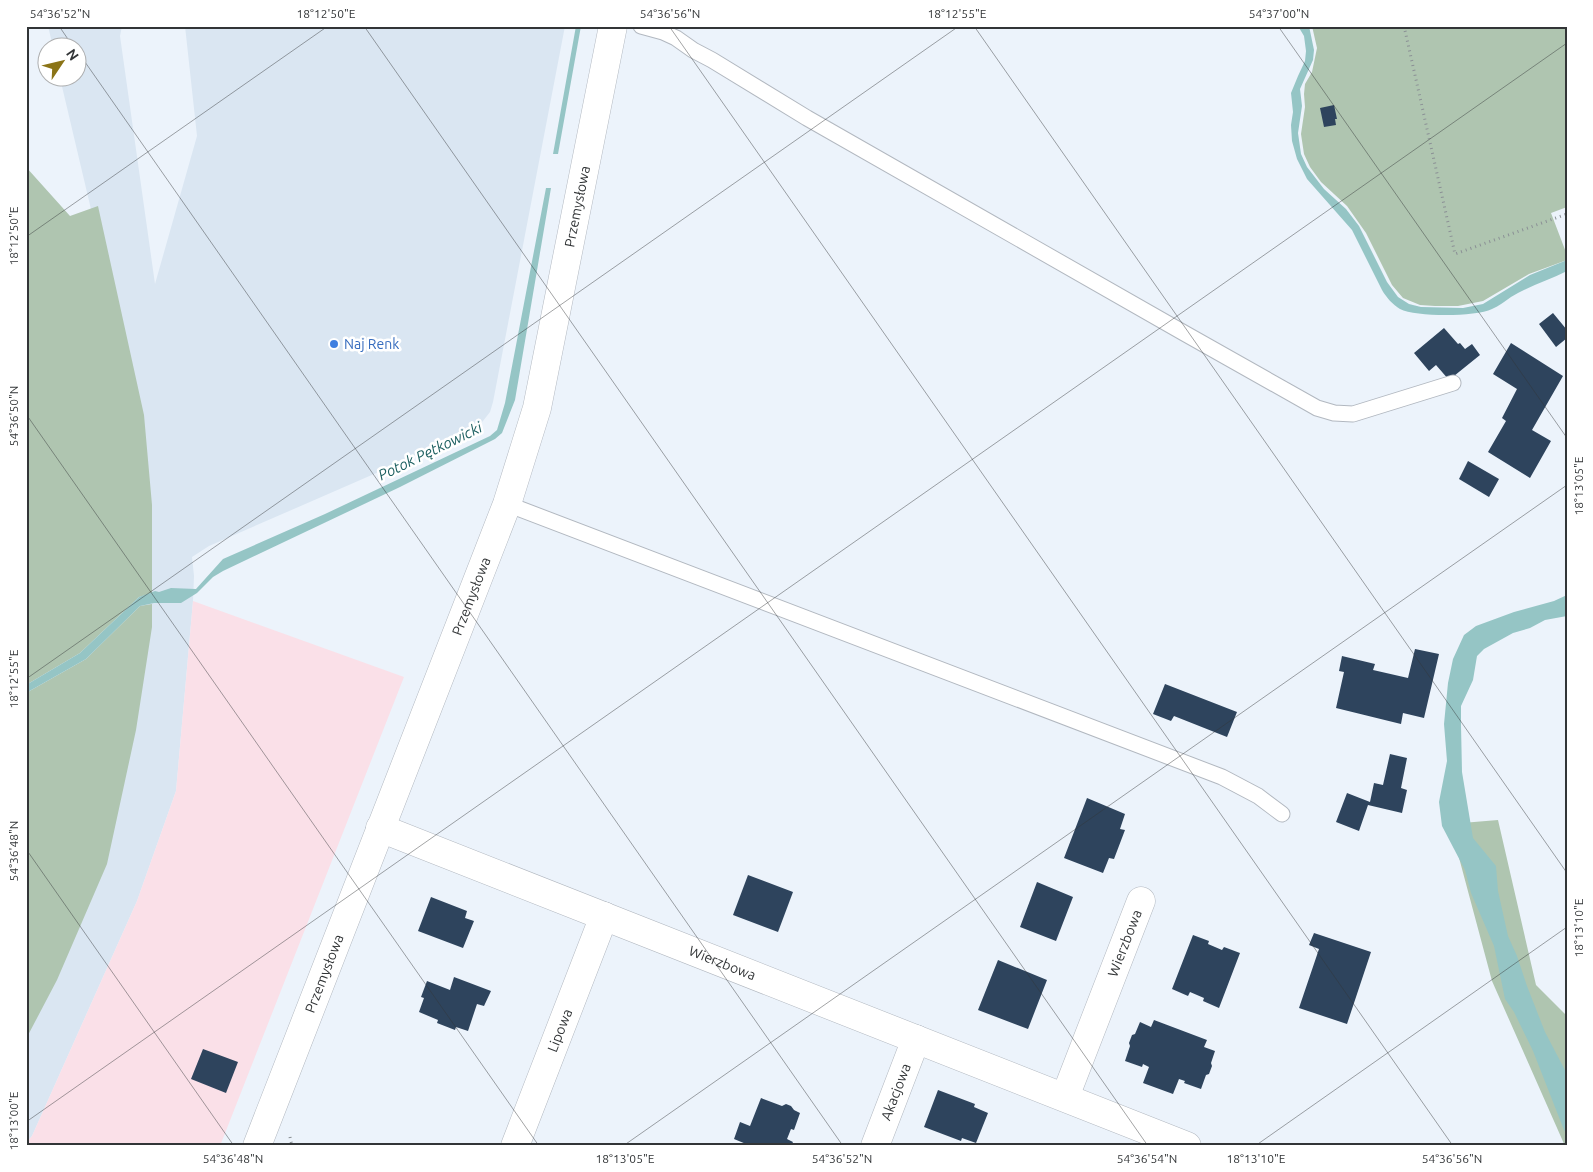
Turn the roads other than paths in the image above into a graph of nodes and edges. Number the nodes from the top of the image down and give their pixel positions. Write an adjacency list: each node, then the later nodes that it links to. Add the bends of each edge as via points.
1 (613, 26): 4 (street, Przemysłowa, via 537,408)
2 (641, 26): 3 (lane, via 676,38 807,118 1317,408 1353,414)
3 (1453, 382)
4 (506, 504): 5 (lane, via 1222,777 1258,796); 6 (street, Przemysłowa)
5 (1282, 814)
6 (380, 828): 8 (street, Wierzbowa); 11 (street, Przemysłowa)
7 (1141, 901): 10 (street, Wierzbowa)
8 (604, 916): 9 (street, Wierzbowa); 12 (street, Lipowa)
9 (916, 1039): 10 (street, Wierzbowa); 13 (street, Akacjowa)
10 (1065, 1097): 14 (street, Wierzbowa)
11 (257, 1146)
12 (515, 1146)
13 (874, 1146)
14 (1187, 1146)

